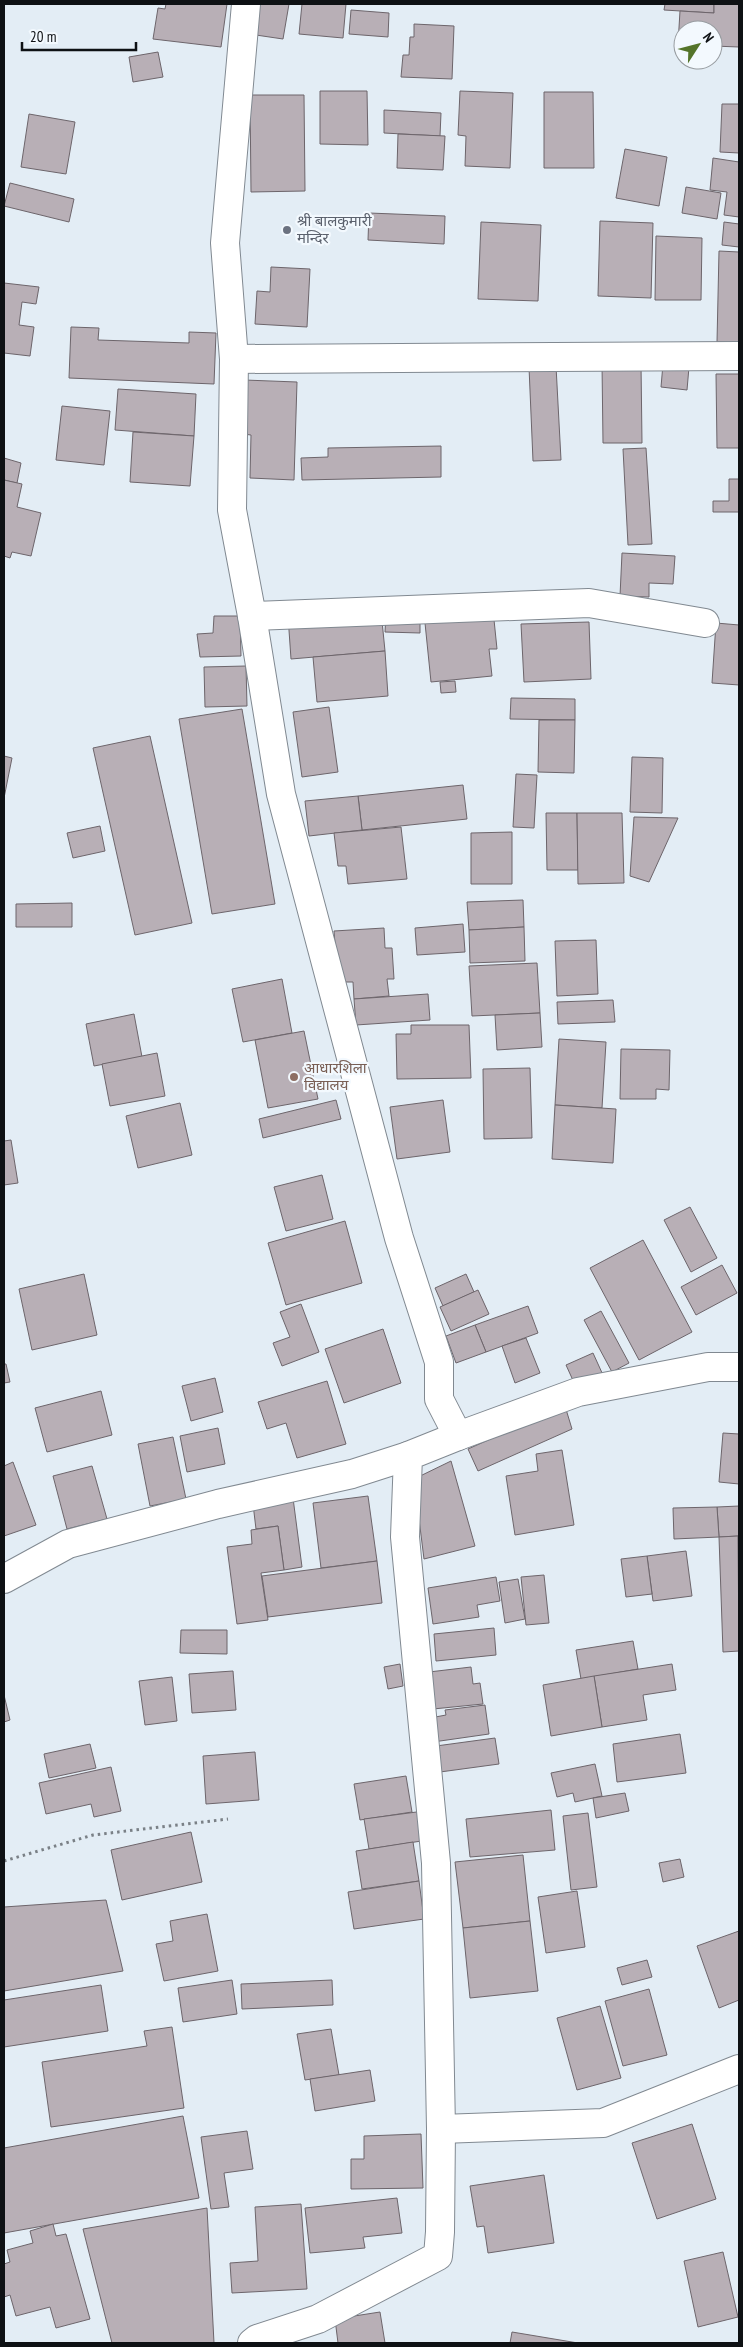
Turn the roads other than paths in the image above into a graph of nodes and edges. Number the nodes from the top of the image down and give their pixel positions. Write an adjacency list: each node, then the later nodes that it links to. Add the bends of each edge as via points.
1 (246, 4): 3 (street, via 225,243)
2 (739, 356): 3 (street)
3 (234, 358): 4 (street, via 232,510)
4 (252, 616): 5 (street, via 589,603); 7 (street, via 281,794 399,1238 438,1362 439,1399)
5 (705, 623)
6 (739, 1367): 7 (street, via 708,1366 578,1392)
7 (458, 1436): 8 (street)
8 (408, 1456): 9 (street, via 352,1474 218,1504 68,1544); 11 (street, via 406,1537 436,1863)
9 (4, 1579)
10 (739, 2069): 11 (street, via 603,2123)
11 (441, 2129): 12 (street, via 438,2256 318,2319)
12 (252, 2343)

